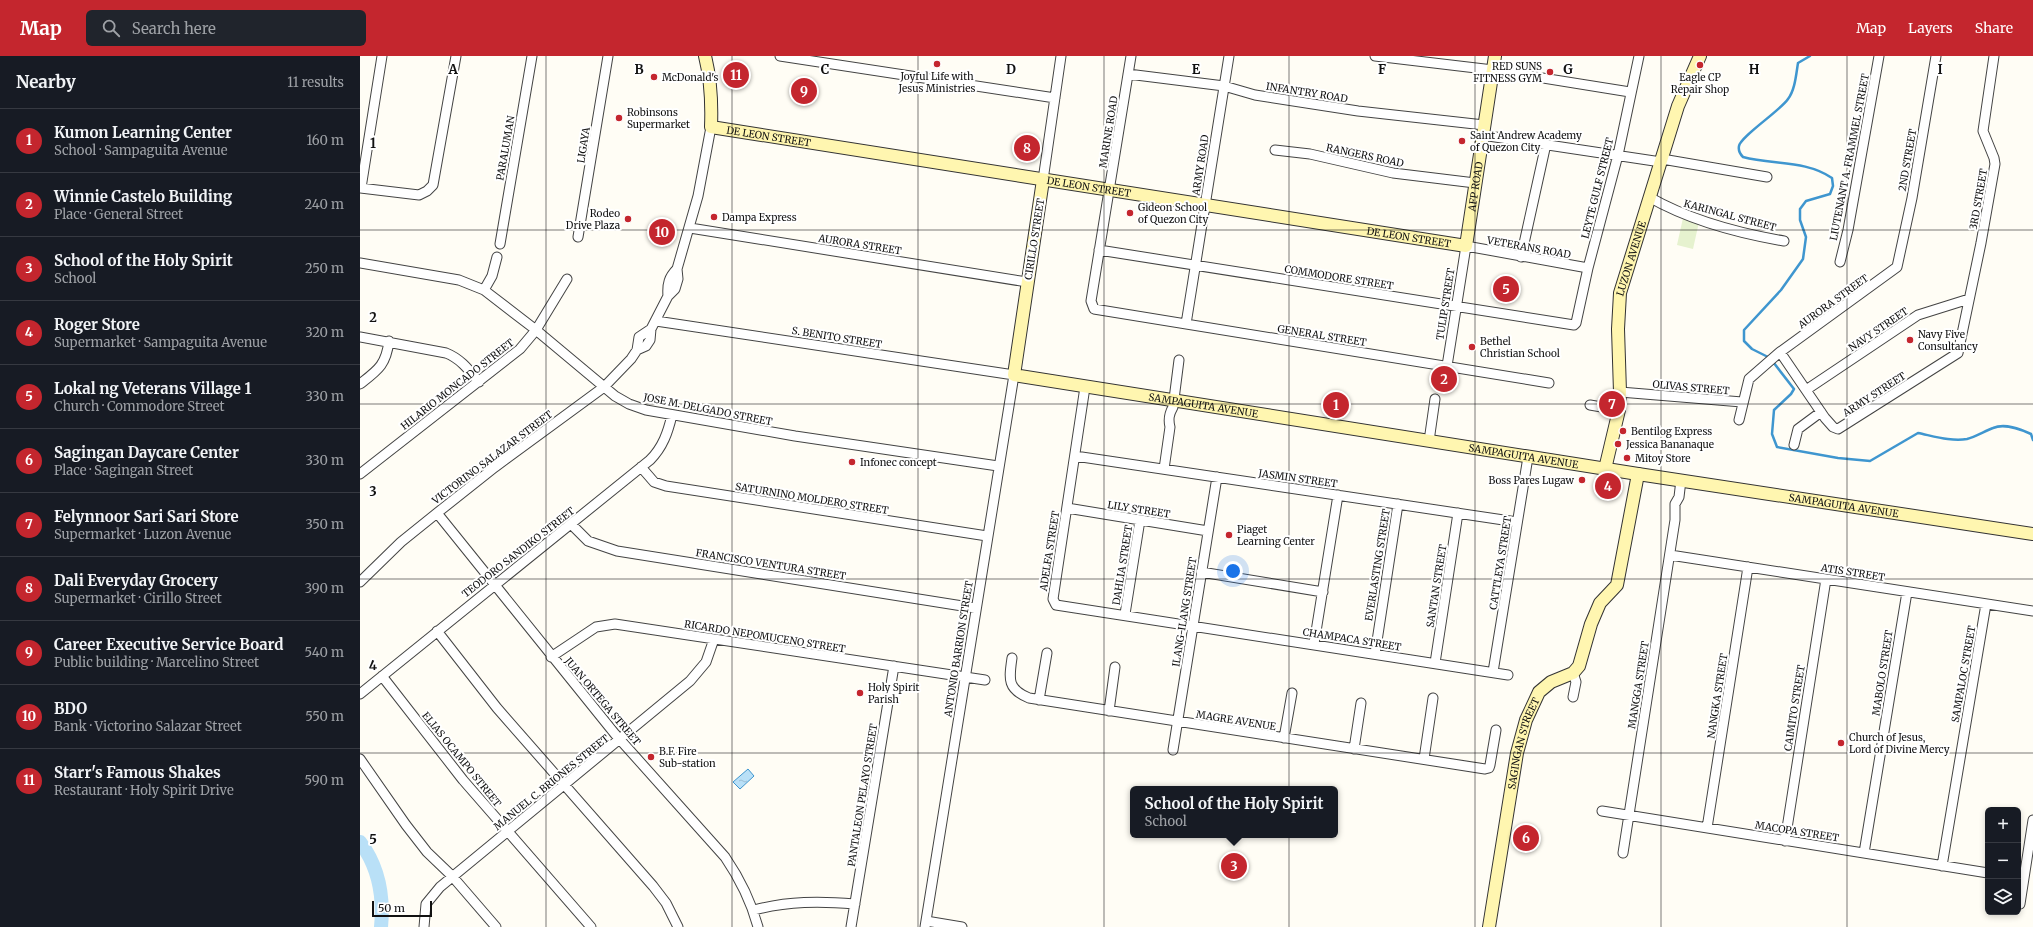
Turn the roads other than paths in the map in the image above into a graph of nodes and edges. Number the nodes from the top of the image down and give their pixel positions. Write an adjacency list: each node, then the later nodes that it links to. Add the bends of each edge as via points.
1 (382, 56): 31 (street)
2 (456, 56): 31 (street, via 432,185 419,195)
3 (532, 56): 38 (street, PARALUMAN)
4 (608, 56): 36 (street, LIGAYA)
5 (705, 56): 22 (main road, via 710,75)
6 (780, 56): 21 (street)
7 (1061, 56): 21 (street, CIRILLO STREET)
8 (1131, 56): 18 (street, MARINE ROAD)
9 (1229, 56): 19 (street, ARMY ROAD)
10 (1375, 56): 17 (street)
11 (1495, 56): 17 (main road, AFP ROAD)
12 (1639, 56): 20 (street, LEYTE GULF STREET)
13 (1700, 56): 27 (main road, LUZON AVENUE, via 1678,106)
14 (1879, 56): 43 (street, LIUTENANT A. FRAMMEL STREET)
15 (1936, 56): 46 (street, 2ND STREET, via 1912,198)
16 (1994, 56): 51 (street, 3RD STREET, via 1983,131 1995,164)
17 (1493, 70): 20 (street); 23 (main road, AFP ROAD)
18 (1128, 74): 19 (street, INFANTRY ROAD); 32 (street, MARINE ROAD)
19 (1224, 86): 23 (street, INFANTRY ROAD, via 1255,94); 34 (street, ARMY ROAD)
20 (1630, 92): 26 (street, LEYTE GULF STREET)
21 (1055, 98): 29 (street, CIRILLO STREET)
22 (711, 127): 29 (main road, DE LEON STREET); 35 (street, VICTORINO SALAZAR STREET)
23 (1483, 130): 24 (street, INFANTRY ROAD); 30 (main road, AFP ROAD)
24 (1546, 144): 26 (street, INFANTRY ROAD); 42 (street)
25 (1275, 150): 30 (street, RANGERS ROAD, via 1310,154 1393,173)
26 (1618, 155): 27 (street, INFANTRY ROAD); 47 (street, LEYTE GULF STREET)
27 (1661, 161): 28 (street, INFANTRY ROAD); 33 (main road, LUZON AVENUE)
28 (1767, 177)
29 (1043, 180): 32 (main road, DE LEON STREET); 49 (main road, CIRILLO STREET)
30 (1475, 183): 39 (main road, AFP ROAD)
31 (361, 188)
32 (1109, 191): 34 (main road, DE LEON STREET); 40 (street, MARINE ROAD)
33 (1649, 197): 37 (street, KARINGAL STREET, via 1676,212 1700,220); 70 (main road, LUZON AVENUE, via 1620,293)
34 (1205, 206): 39 (main road, DE LEON STREET); 45 (street, ARMY ROAD)
35 (690, 228): 49 (street, AURORA STREET); 55 (street, VICTORINO SALAZAR STREET, via 677,269 667,286 668,296)
36 (578, 237)
37 (1784, 241)
38 (500, 244)
39 (1466, 246): 42 (street, VETERANS ROAD); 53 (street, TULIP STREET)
40 (1099, 250): 45 (street, COMMODORE STREET); 52 (street, MARINE ROAD)
41 (497, 257): 50 (street, via 492,276)
42 (1521, 258): 47 (street, VETERANS ROAD)
43 (1840, 262)
44 (360, 263): 50 (street, JOSE M. DELGADO STREET, via 459,280)
45 (1195, 265): 53 (street, COMMODORE STREET); 54 (street, ARMY ROAD)
46 (1897, 267): 60 (street, AURORA STREET)
47 (1588, 268): 56 (street, LEYTE GULF STREET)
48 (567, 279): 57 (street, HILARIO MONCADO STREET)
49 (1028, 282): 63 (main road, CIRILLO STREET)
50 (484, 290): 57 (street, JOSE M. DELGADO STREET)
51 (1969, 299): 69 (street, NAVY STREET, via 1918,315); 76 (street, ARMY STREET, via 1958,353 1841,429 1833,427)
52 (1092, 306): 54 (street, GENERAL STREET, via 1098,311)
53 (1456, 306): 56 (street, COMMODORE STREET); 62 (street, TULIP STREET)
54 (1186, 324): 62 (street, GENERAL STREET)
55 (654, 325): 63 (street, S. BENITO STREET); 67 (street, VICTORINO SALAZAR STREET, via 648,343 637,350)
56 (1574, 325)
57 (536, 330): 64 (street, HILARIO MONCADO STREET, via 520,349); 67 (street, JOSE M. DELGADO STREET)
58 (360, 337): 59 (street)
59 (389, 341): 64 (street, via 455,356); 66 (street, via 381,367)
60 (1774, 358): 69 (street, ARMY STREET); 72 (street, OLIVAS STREET, via 1749,379)
61 (1179, 360): 73 (street)
62 (1447, 366): 65 (street, GENERAL STREET)
63 (1014, 375): 68 (main road, SAMPAGUITA AVENUE); 83 (street, ANTONIO BARRION STREET)
64 (479, 382): 87 (street, HILARIO MONCADO STREET)
65 (1549, 383)
66 (360, 384)
67 (604, 387): 77 (street, JOSE M. DELGADO STREET, via 629,404); 94 (street, VICTORINO SALAZAR STREET)
68 (1085, 387): 73 (main road, SAMPAGUITA AVENUE); 81 (street, ADELFA STREET)
69 (1806, 390): 76 (street, ARMY STREET)
70 (1620, 392): 72 (street, OLIVAS STREET); 75 (main road, LUZON AVENUE)
71 (1435, 399): 79 (street)
72 (1742, 402): 78 (street)
73 (1173, 404): 79 (main road, SAMPAGUITA AVENUE); 85 (street, via 1169,417)
74 (1590, 405): 75 (street)
75 (1618, 410): 86 (main road, LUZON AVENUE)
76 (1821, 412): 80 (street, via 1798,429)
77 (672, 414): 83 (street, JOSE M. DELGADO STREET, via 795,436); 84 (street, TEODORO SANDIKO STREET, via 661,447)
78 (1739, 420)
79 (1428, 441): 82 (main road, SAMPAGUITA AVENUE)
80 (1794, 445)
81 (1075, 456): 85 (street, JASMIN STREET); 93 (street, ADELFA STREET)
82 (1528, 457): 86 (main road, SAMPAGUITA AVENUE); 97 (street, CATTLEYA STREET)
83 (998, 466): 101 (street, ANTONIO BARRION STREET)
84 (641, 467): 98 (street, TEODORO SANDIKO STREET); 101 (street, SATURNINO MOLDERO STREET, via 654,482 666,486)
85 (1164, 469): 89 (street, JASMIN STREET)
86 (1605, 469): 88 (main road, SAMPAGUITA AVENUE)
87 (360, 474)
88 (1638, 474): 90 (main road, SAMPAGUITA AVENUE); 126 (main road, via 1617,584 1600,603 1579,666)
89 (1217, 477): 91 (street, JASMIN STREET); 99 (street, ILANG-ILANG STREET)
90 (1681, 480): 100 (main road, SAMPAGUITA AVENUE); 102 (street, MANGGA STREET, via 1680,505)
91 (1338, 495): 92 (street, JASMIN STREET); 108 (street)
92 (1398, 504): 95 (street, JASMIN STREET); 119 (street, EVERLASTING STREET)
93 (1067, 508): 96 (street, LILY STREET); 113 (street, ADELFA STREET, via 1054,602 1064,607)
94 (437, 513): 106 (street, VICTORINO SALAZAR STREET, via 401,542); 107 (street, JUAN ORTEGA STREET)
95 (1458, 513): 97 (street, JASMIN STREET); 122 (street, SANTAN STREET)
96 (1140, 520): 99 (street, LILY STREET); 113 (street, DAHLIA STREET)
97 (1517, 522): 125 (street, CATTLEYA STREET)
98 (571, 524): 107 (street, TEODORO SANDIKO STREET); 111 (street, FRANCISCO VENTURA STREET, via 588,541 617,551)
99 (1208, 531): 104 (street, ILANG-ILANG STREET)
100 (2033, 534)
101 (987, 536): 111 (street, ANTONIO BARRION STREET)
102 (1670, 555): 103 (street, ATIS STREET); 148 (street, MANGGA STREET)
103 (1748, 567): 105 (street, ATIS STREET); 150 (street, NANGKA STREET)
104 (1201, 572): 108 (street); 114 (street, ILANG-ILANG STREET)
105 (1826, 579): 109 (street, ATIS STREET); 152 (street, CAIMITO STREET)
106 (360, 582)
107 (494, 585): 115 (street, TEODORO SANDIKO STREET); 120 (street, JUAN ORTEGA STREET)
108 (1323, 592): 117 (street)
109 (1907, 592): 110 (street, ATIS STREET); 154 (street, MABOLO STREET)
110 (1986, 604): 112 (street, ATIS STREET); 155 (street, SAMPALOC STREET)
111 (976, 608): 129 (street, ANTONIO BARRION STREET)
112 (2033, 611)
113 (1125, 614): 114 (street, ADELFA STREET)
114 (1193, 625): 117 (street, CHAMPACA STREET); 138 (street, ILANG-ILANG STREET)
115 (437, 630): 128 (street, TEODORO SANDIKO STREET); 146 (street, via 497,708)
116 (714, 639): 120 (street, RICARDO NEPOMUCENO STREET, via 606,624 586,632); 123 (street, RICARDO NEPOMUCENO STREET); 141 (street, MANUEL C. BRIONES STREET, via 711,652 700,672)
117 (1314, 644): 119 (street, CHAMPACA STREET)
118 (1047, 653): 135 (street)
119 (1374, 654): 122 (street, CHAMPACA STREET)
120 (551, 657): 141 (street, JUAN ORTEGA STREET)
121 (1012, 658): 135 (street, MAGRE AVENUE, via 1010,679 1014,689)
122 (1435, 663): 125 (street, CHAMPACA STREET)
123 (894, 666): 129 (street, RICARDO NEPOMUCENO STREET); 159 (street, PANTALEON PELAYO STREET)
124 (1115, 667): 137 (street)
125 (1493, 672): 127 (street, CHAMPACA STREET)
126 (1572, 673): 134 (street, via 1576,682); 169 (main road, SAGINGAN STREET, via 1551,682 1539,692 1526,720 1517,752)
127 (1508, 675)
128 (382, 676): 132 (street, TEODORO SANDIKO STREET); 151 (street, ELIAS OCAMPO STREET)
129 (964, 677): 130 (street, RICARDO NEPOMUCENO STREET); 161 (street, ANTONIO BARRION STREET)
130 (985, 680)
131 (1292, 693): 140 (street)
132 (360, 694)
133 (1433, 698): 145 (street)
134 (1574, 698)
135 (1039, 700): 137 (street, MAGRE AVENUE)
136 (1361, 703): 142 (street)
137 (1108, 711): 138 (street, MAGRE AVENUE)
138 (1177, 722): 140 (street, MAGRE AVENUE); 143 (street, ILANG-ILANG STREET)
139 (1496, 730): 145 (street, MAGRE AVENUE, via 1489,768)
140 (1284, 738): 142 (street, MAGRE AVENUE)
141 (620, 739): 146 (street, MANUEL C. BRIONES STREET); 160 (street, JUAN ORTEGA STREET, via 725,857 739,878)
142 (1354, 749): 145 (street, MAGRE AVENUE)
143 (1173, 750)
144 (360, 759): 157 (street, via 427,852)
145 (1424, 759)
146 (565, 785): 151 (street, MANUEL C. BRIONES STREET); 165 (street, via 653,886 666,903)
147 (1602, 811): 148 (street, MACOPA STREET)
148 (1629, 816): 150 (street, MACOPA STREET); 153 (street, MANGGA STREET)
149 (2033, 820): 158 (street)
150 (1707, 828): 152 (street, MACOPA STREET)
151 (508, 832): 157 (street, MANUEL C. BRIONES STREET); 164 (street, ELIAS OCAMPO STREET)
152 (1785, 841): 154 (street, MACOPA STREET)
153 (1623, 853)
154 (1864, 853): 155 (street, MACOPA STREET)
155 (1942, 866): 156 (street, MACOPA STREET)
156 (1985, 873)
157 (452, 876): 162 (street, MANUEL C. BRIONES STREET, via 426,904); 163 (street)
158 (2021, 879)
159 (855, 904): 160 (street, via 793,902); 167 (street, PANTALEON PELAYO STREET)
160 (754, 910): 166 (street, JUAN ORTEGA STREET)
161 (925, 924): 168 (street)
162 (424, 927)
163 (496, 927)
164 (591, 927)
165 (678, 927)
166 (758, 927)
167 (851, 927)
168 (962, 927)
169 (1489, 927)

